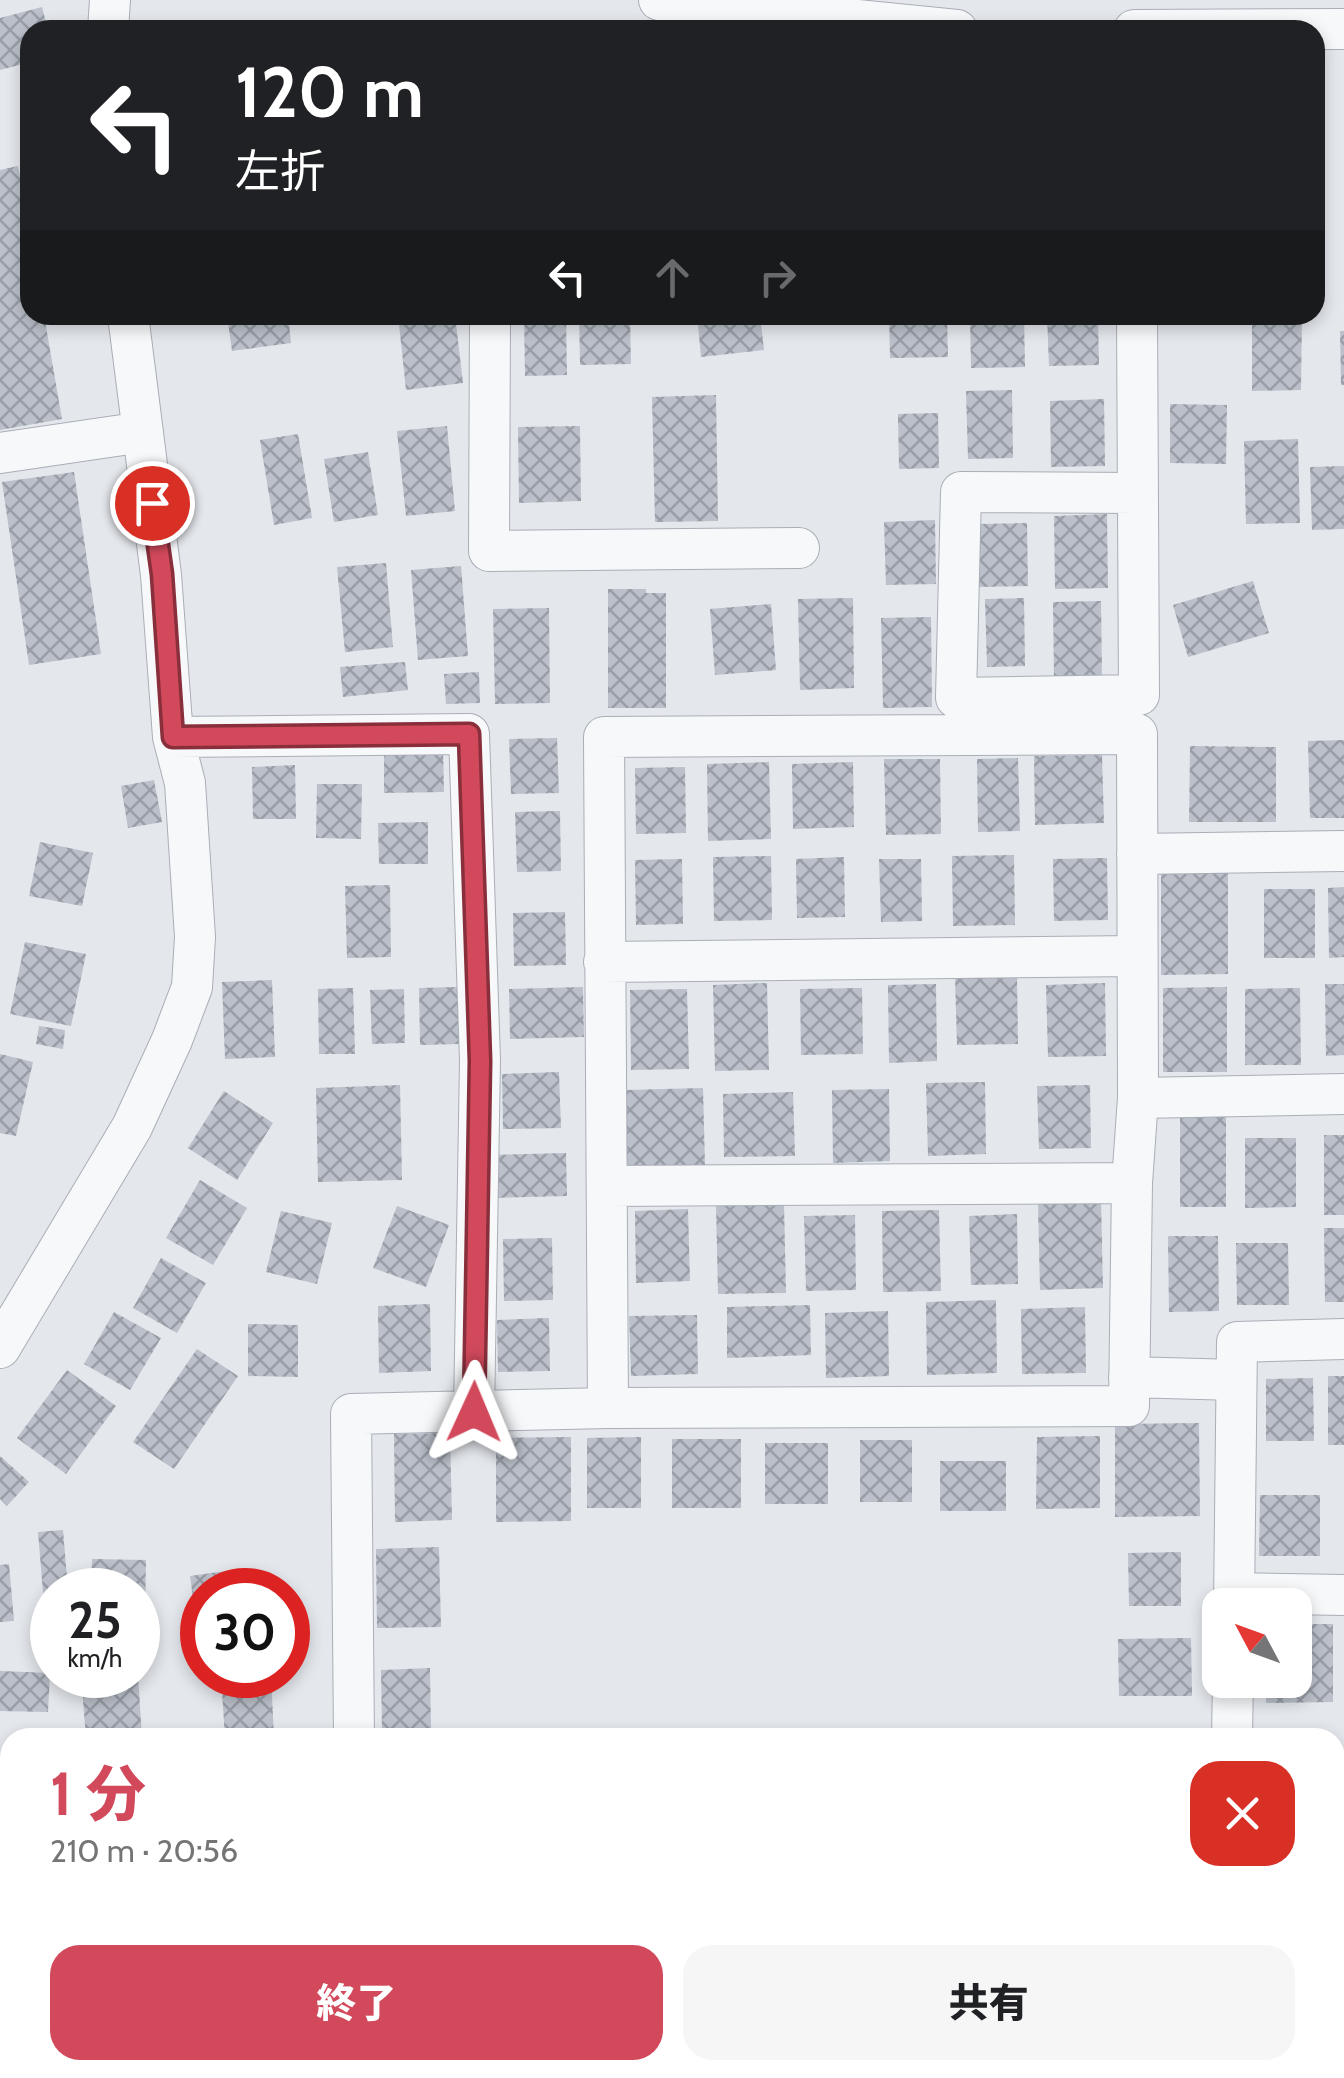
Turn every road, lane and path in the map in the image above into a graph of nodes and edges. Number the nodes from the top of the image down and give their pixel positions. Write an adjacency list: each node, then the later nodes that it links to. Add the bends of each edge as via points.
1 (660, 0): 3 (street)
2 (904, 12): 4 (street)
3 (818, 20)
4 (868, 20)
5 (129, 325): 8 (street)
6 (490, 325): 11 (street, via 489,551)
7 (1137, 325): 10 (street)
8 (143, 432): 9 (street); 12 (street, via 162,574)
9 (0, 453)
10 (1138, 493): 10 (street, via 962,492 956,698 1138,695)
11 (799, 548)
12 (173, 737): 22 (street, via 185,783 192,987 132,1127); 26 (street, via 469,734 480,1061)
13 (1344, 851): 14 (street)
14 (1137, 854): 15 (street); 16 (street, via 1137,734 604,737)
15 (1137, 956): 16 (street); 18 (street)
16 (604, 962): 20 (street)
17 (1344, 1094): 18 (street)
18 (1138, 1098): 19 (street)
19 (1132, 1183): 20 (street); 23 (street)
20 (607, 1186): 25 (street)
21 (1344, 1340): 24 (street, via 1237,1342)
22 (0, 1348)
23 (1129, 1377): 24 (street); 25 (street, via 1129,1406)
24 (1236, 1380): 27 (street)
25 (608, 1408): 26 (street)
26 (474, 1412): 31 (street, via 351,1414)
27 (1234, 1588)
28 (1344, 1595): 29 (street)
29 (1312, 1596)
30 (1232, 1698): 32 (street)
31 (354, 1728)
32 (1232, 1728)

